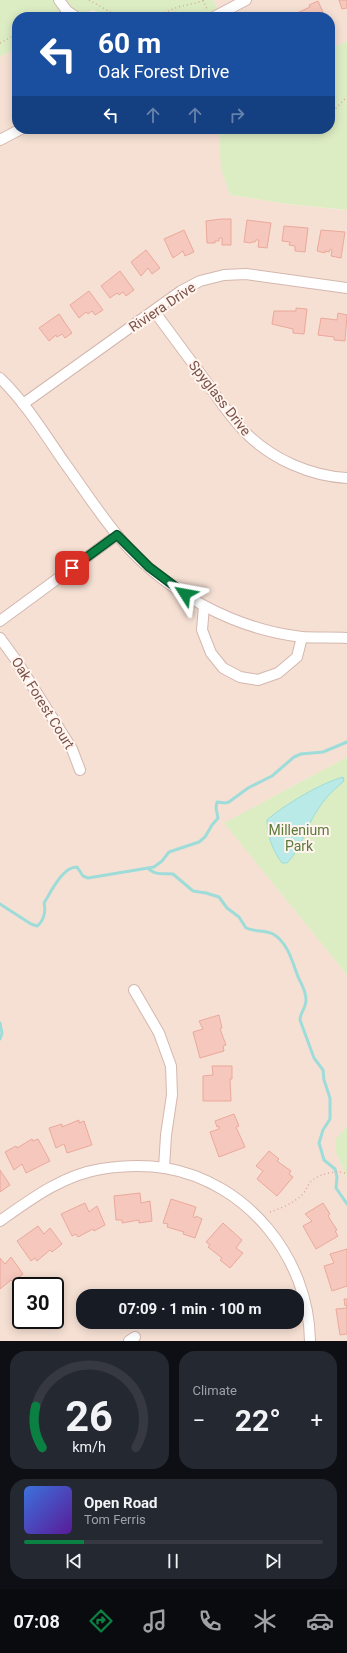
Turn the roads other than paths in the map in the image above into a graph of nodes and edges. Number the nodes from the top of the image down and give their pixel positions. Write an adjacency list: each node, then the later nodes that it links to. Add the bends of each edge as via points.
1 (59, 0): 3 (street)
2 (246, 0): 4 (street)
3 (66, 12)
4 (216, 12)
5 (12, 134): 6 (street)
6 (0, 140)
7 (347, 288): 8 (street, Riviera Drive, via 246,274 224,275 200,281)
8 (154, 311): 10 (street, Riviera Drive); 11 (street, Spyglass Drive, via 246,433 268,452 293,465 316,473)
9 (0, 378): 10 (street)
10 (23, 404): 12 (street)
11 (347, 478)
12 (117, 535): 13 (street, via 149,567 175,588); 14 (street)
13 (204, 606): 15 (street, via 254,626); 15 (street, via 202,630 211,653 223,668 240,677 258,680 278,673 297,657)
14 (0, 621)
15 (302, 637): 17 (street)
16 (0, 638): 18 (street, Oak Forest Court, via 72,749)
17 (347, 638)
18 (80, 770)
19 (134, 990): 20 (street, via 159,1033 171,1066 172,1095)
20 (164, 1168): 21 (street, via 101,1169 72,1177 37,1195); 22 (street, via 193,1176 226,1192 265,1224 281,1245 303,1291 309,1318)
21 (0, 1221)
22 (310, 1341)

